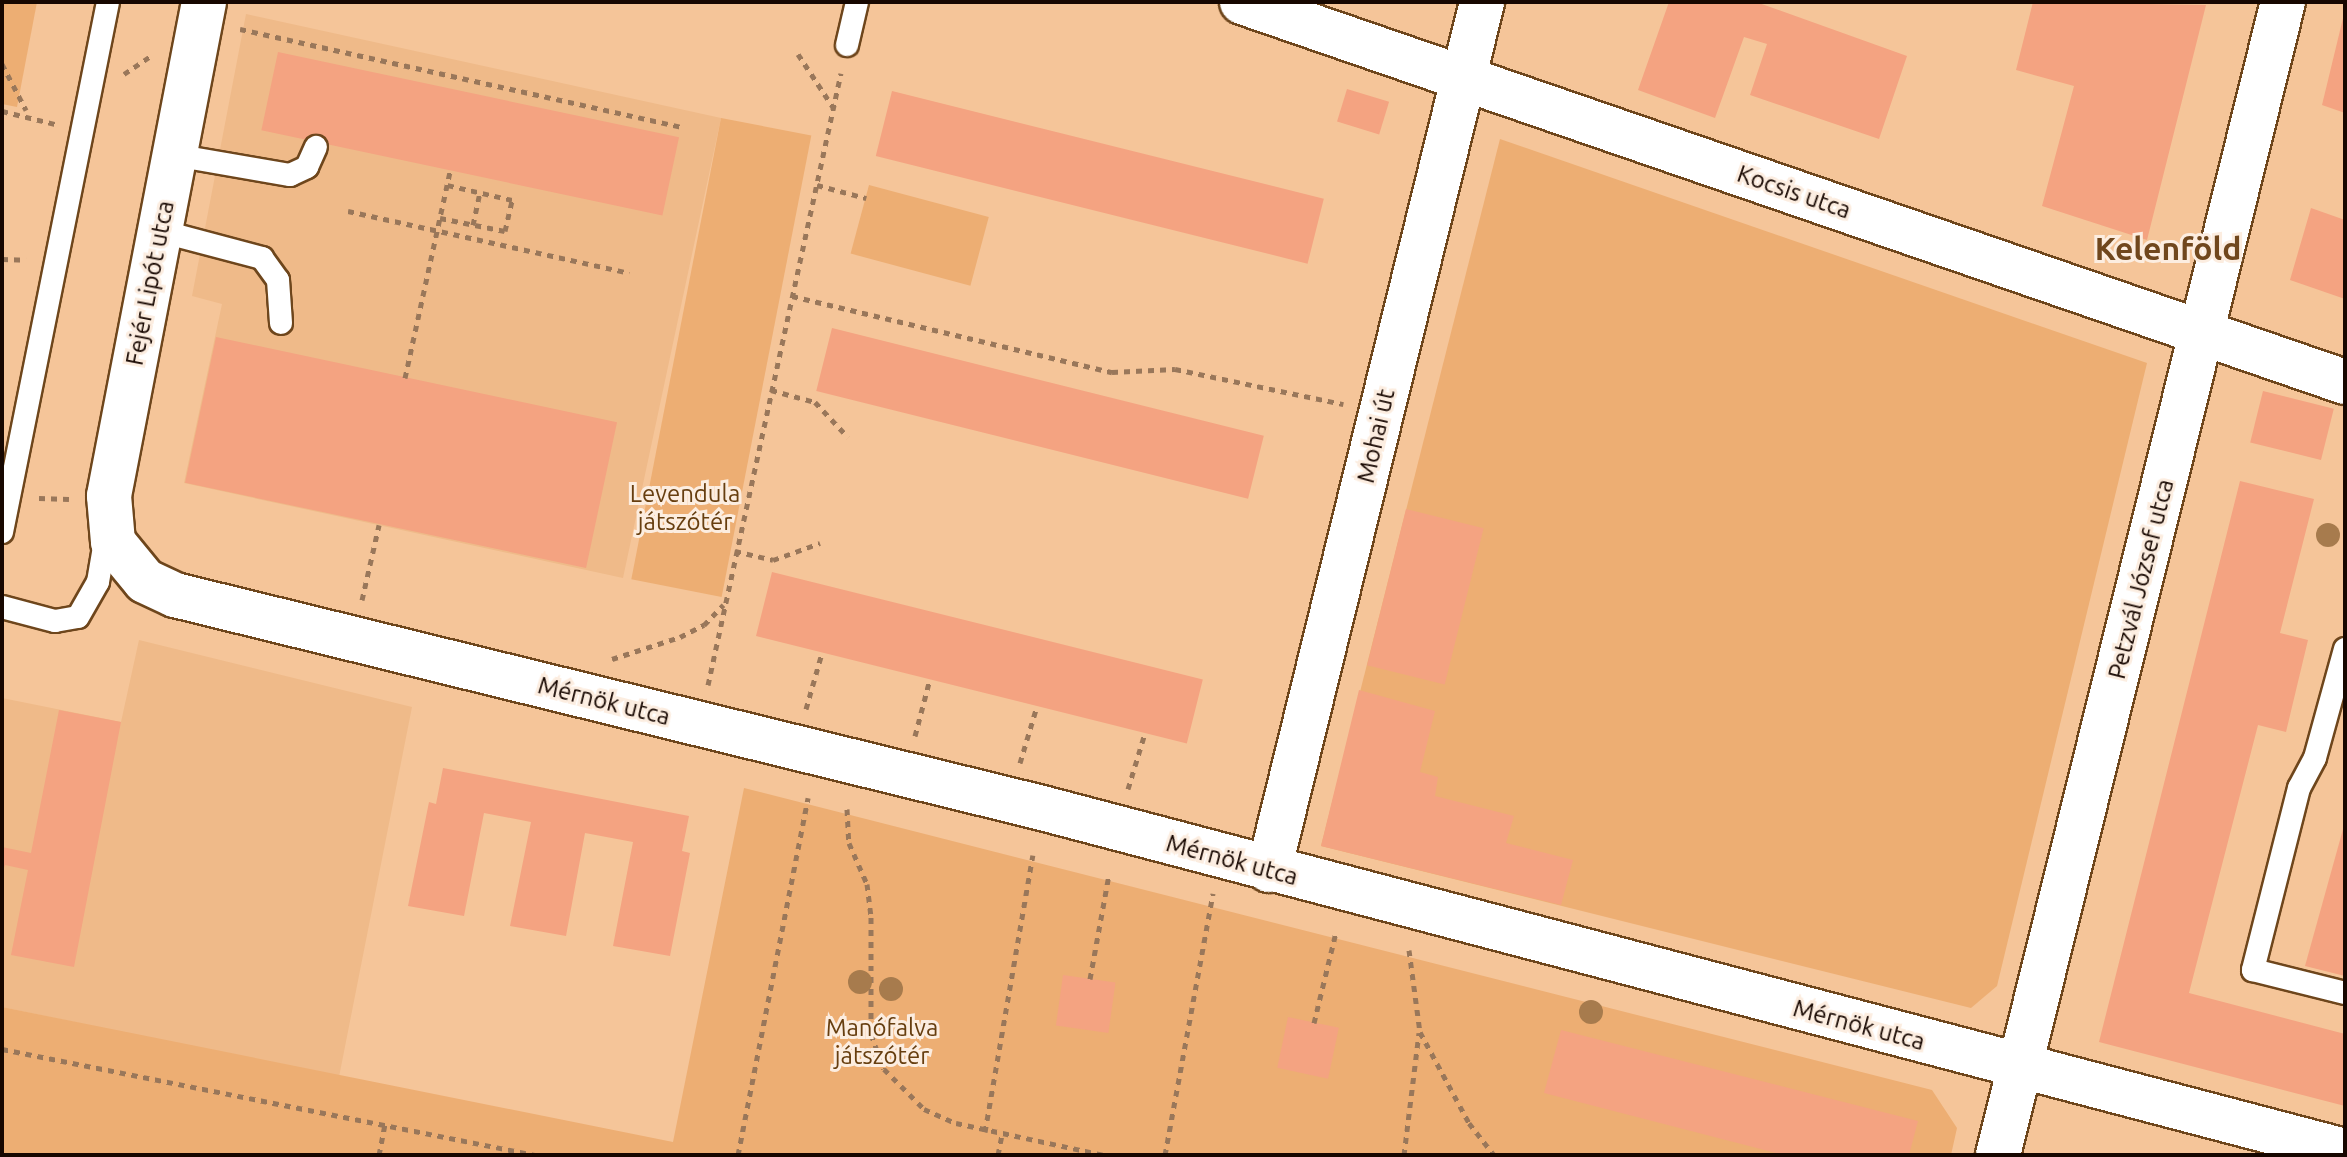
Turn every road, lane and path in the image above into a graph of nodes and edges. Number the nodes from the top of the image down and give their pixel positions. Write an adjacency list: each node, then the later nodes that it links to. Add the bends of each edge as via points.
1 (108, 2): 15 (lane)
2 (857, 2): 7 (lane)
3 (1242, 2): 10 (street, Kocsis utca)
4 (1482, 2): 10 (street, Mohai út)
5 (2283, 2): 31 (street, Petzvál József utca)
6 (220, 15): 14 (path); 17 (street, Fejér Lipót utca)
7 (847, 45): 11 (path)
8 (798, 54): 11 (path)
9 (2, 64): 12 (path)
10 (1463, 79): 31 (street, Kocsis utca); 35 (street, Mohai út)
11 (833, 108): 20 (path)
12 (26, 110)
13 (2, 111): 15 (path)
14 (681, 127)
15 (83, 128): 39 (lane)
16 (316, 147): 17 (lane, via 307,167 290,175)
17 (174, 155): 26 (street, Fejér Lipót utca)
18 (450, 172): 19 (path)
19 (447, 185): 21 (path); 24 (path)
20 (817, 185): 22 (path); 29 (path)
21 (480, 193): 25 (path); 25 (path, via 512,200 505,231)
22 (866, 198)
23 (348, 211): 27 (path)
24 (440, 218): 25 (path); 27 (path)
25 (473, 225)
26 (160, 231): 30 (lane, via 262,258 278,280); 37 (street, Fejér Lipót utca)
27 (437, 231): 28 (path); 32 (path)
28 (629, 273)
29 (792, 296): 34 (path); 35 (path, via 1112,372 1175,369)
30 (281, 323)
31 (2199, 333): 33 (street, Kocsis utca); 69 (street, Petzvál József utca)
32 (405, 378)
33 (2345, 382)
34 (771, 390): 36 (path, via 815,402); 41 (path)
35 (1382, 412): 59 (street, Mohai út)
36 (848, 437)
37 (108, 520): 43 (lane, via 98,582 78,617 55,621); 59 (street, Mérnök utca, via 113,542 127,561 145,581 175,595 1012,800)
38 (379, 525): 44 (path)
39 (2, 532)
40 (820, 543): 41 (path, via 773,560)
41 (735, 551): 42 (path)
42 (725, 602): 47 (path, via 704,625 680,637); 49 (path)
43 (2, 607)
44 (360, 609)
45 (2345, 649): 65 (lane, via 2315,758 2299,788 2253,970)
46 (822, 653): 51 (path)
47 (603, 661)
48 (930, 679): 53 (path)
49 (707, 692)
50 (1037, 706): 54 (path)
51 (804, 718)
52 (1145, 733): 56 (path)
53 (912, 746)
54 (1017, 773)
55 (808, 798): 76 (path)
56 (1124, 800)
57 (847, 809): 71 (path, via 849,843 867,884 871,1034 884,1069 924,1109)
58 (1033, 855): 71 (path)
59 (1269, 870): 69 (street, Mérnök utca)
60 (1109, 874): 64 (path)
61 (1212, 900): 79 (path)
62 (1336, 932): 66 (path)
63 (1409, 950): 67 (path)
64 (1090, 979)
65 (2345, 993)
66 (1314, 1023)
67 (1420, 1032): 80 (path); 81 (path, via 1469,1123)
68 (2, 1049): 70 (path)
69 (2019, 1068): 73 (street, Mérnök utca); 82 (street, Petzvál József utca)
70 (385, 1125): 74 (path); 75 (path)
71 (985, 1132): 72 (path)
72 (1002, 1135): 77 (path); 78 (path)
73 (2345, 1151)
74 (379, 1155)
75 (535, 1155)
76 (738, 1155)
77 (998, 1155)
78 (1104, 1155)
79 (1165, 1155)
80 (1404, 1155)
81 (1494, 1155)
82 (1998, 1155)

